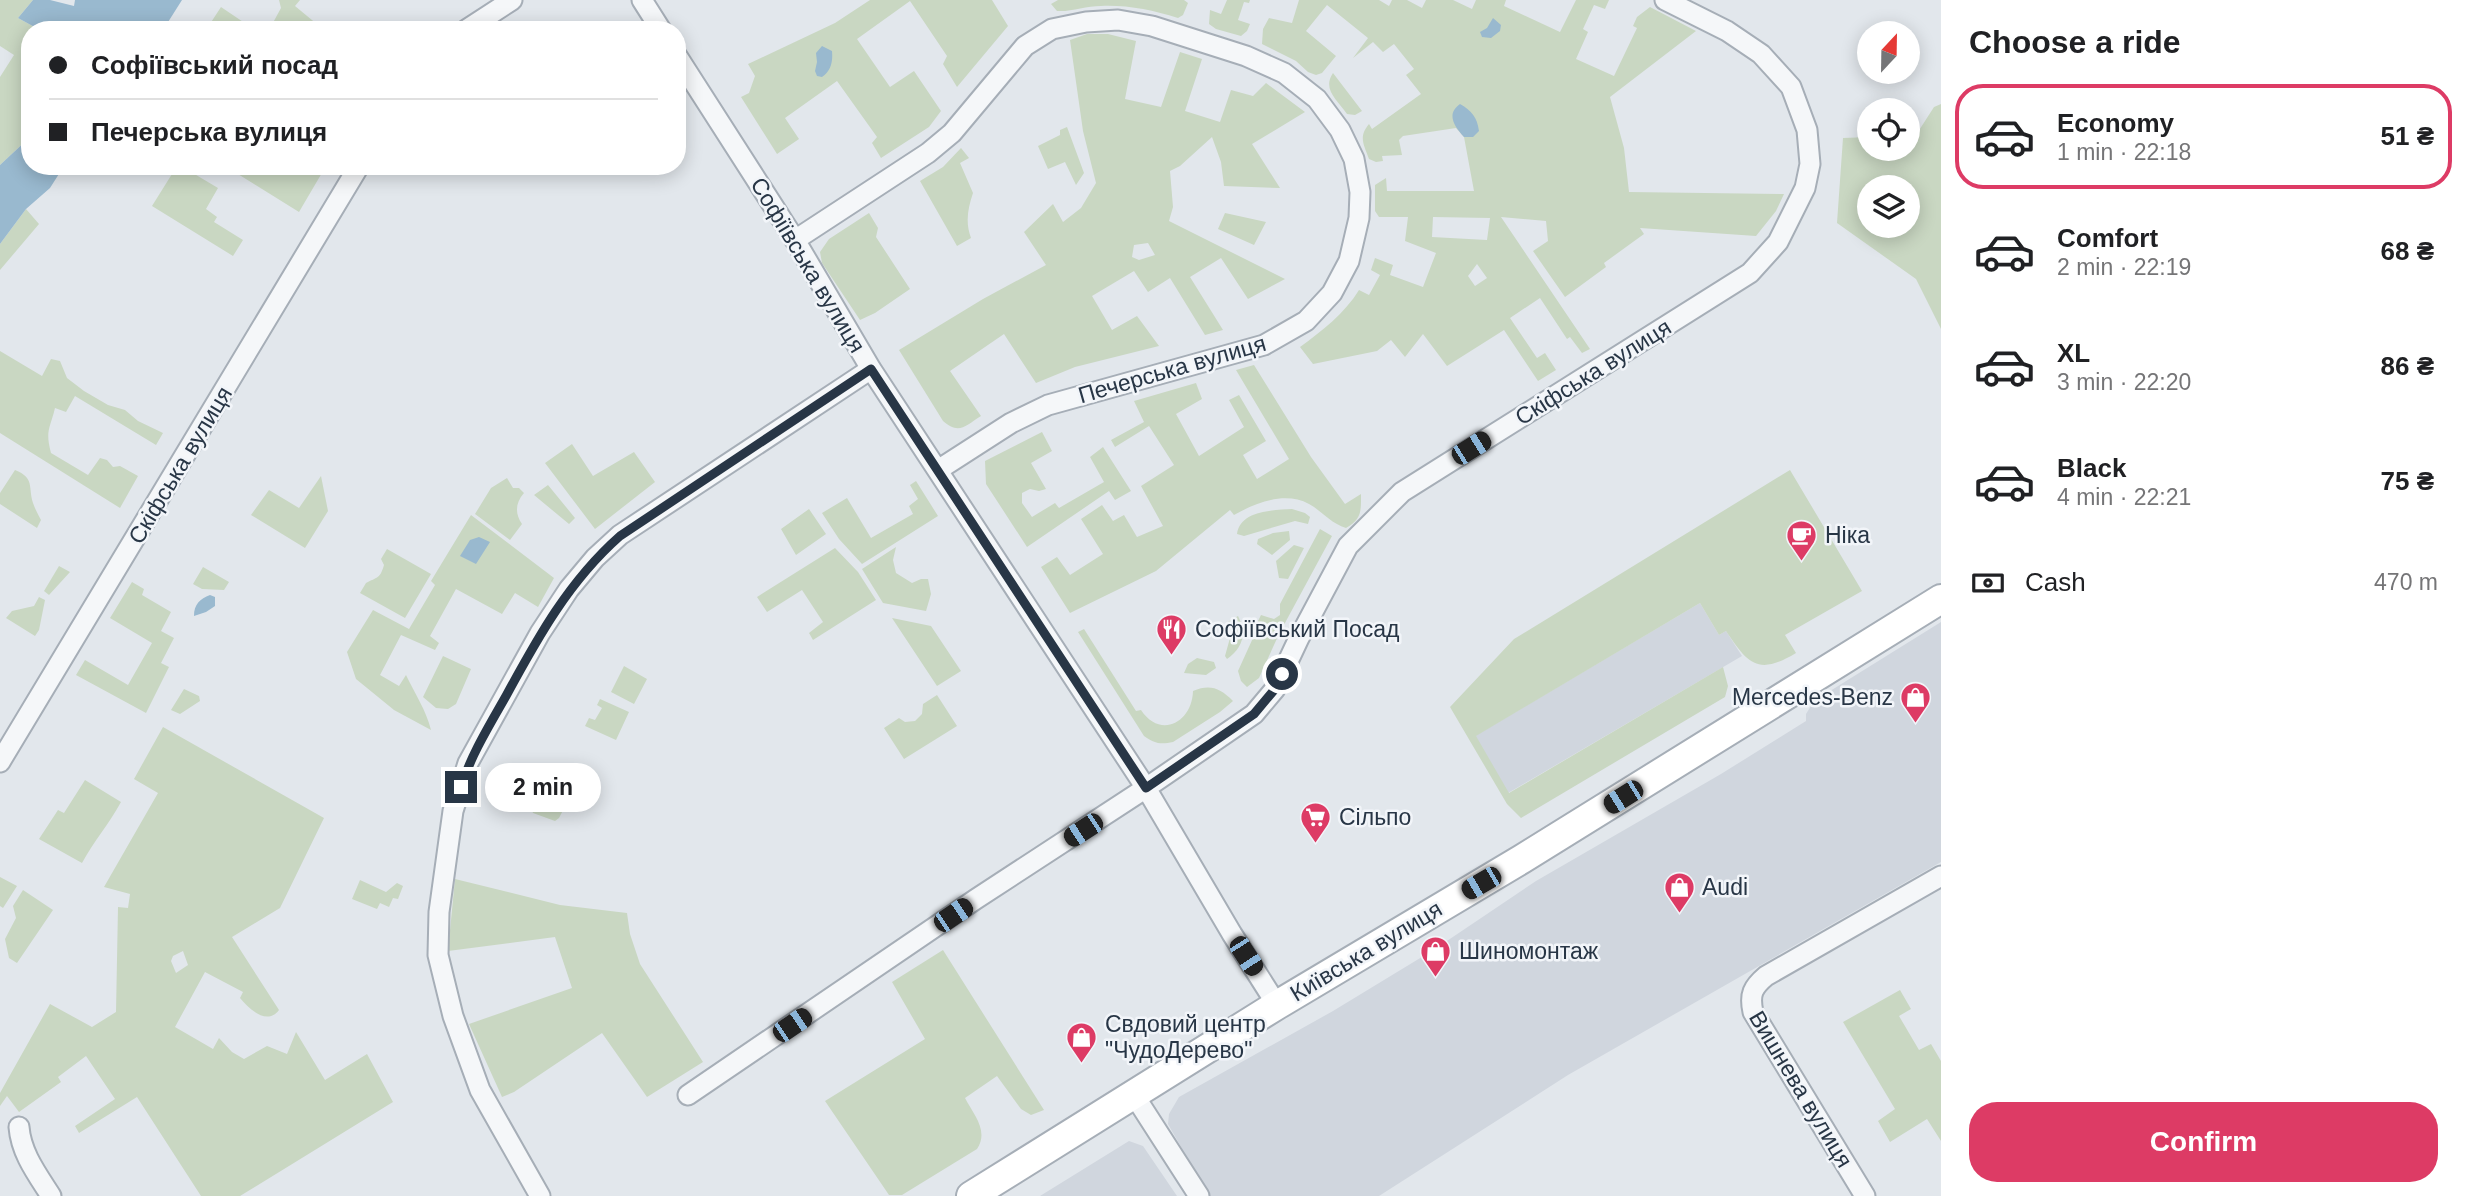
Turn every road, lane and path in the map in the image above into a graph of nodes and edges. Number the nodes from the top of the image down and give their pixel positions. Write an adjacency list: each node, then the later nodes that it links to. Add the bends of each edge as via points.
1 (512, 0): 4 (street)
2 (642, 0): 5 (street)
3 (1665, 0): 13 (street, Скіфська вулиця, via 1761,54 1791,87 1807,130 1810,164 1805,188 1778,242 1750,273 1402,492 1348,546 1275,689 1254,714)
4 (480, 21)
5 (655, 21)
6 (686, 70): 8 (street, Софіївська вулиця)
7 (354, 175): 12 (street, Скіфська вулиця)
8 (795, 240): 9 (street, Софіївська вулиця); 10 (street, Печерська вулиця, via 929,153 1025,46 1052,29 1075,24 1118,20 1152,26 1246,56 1284,73 1317,99 1340,130 1354,159 1359,218 1349,261 1332,293 1306,321 1264,345 1048,405)
9 (871, 369): 10 (street, Софіївська вулиця); 19 (street, via 620,536 595,558 540,633 468,763 453,811 438,955 453,1016 480,1090)
10 (938, 470): 13 (street, Софіївська вулиця)
11 (1941, 599): 15 (main road, Київська вулиця, via 1534,852)
12 (0, 762)
13 (1146, 788): 15 (street, Софіївська вулиця); 16 (street, Скіфська вулиця)
14 (1941, 876): 23 (street, Вишнева вулиця, via 1766,976 1753,987 1750,999 1753,1012)
15 (1277, 1005): 17 (main road, Київська вулиця)
16 (688, 1095)
17 (1134, 1095): 21 (main road, Київська вулиця); 22 (street)
18 (19, 1127): 20 (street, via 28,1159)
19 (538, 1195)
20 (51, 1196)
21 (971, 1196)
22 (1199, 1196)
23 (1865, 1196)

